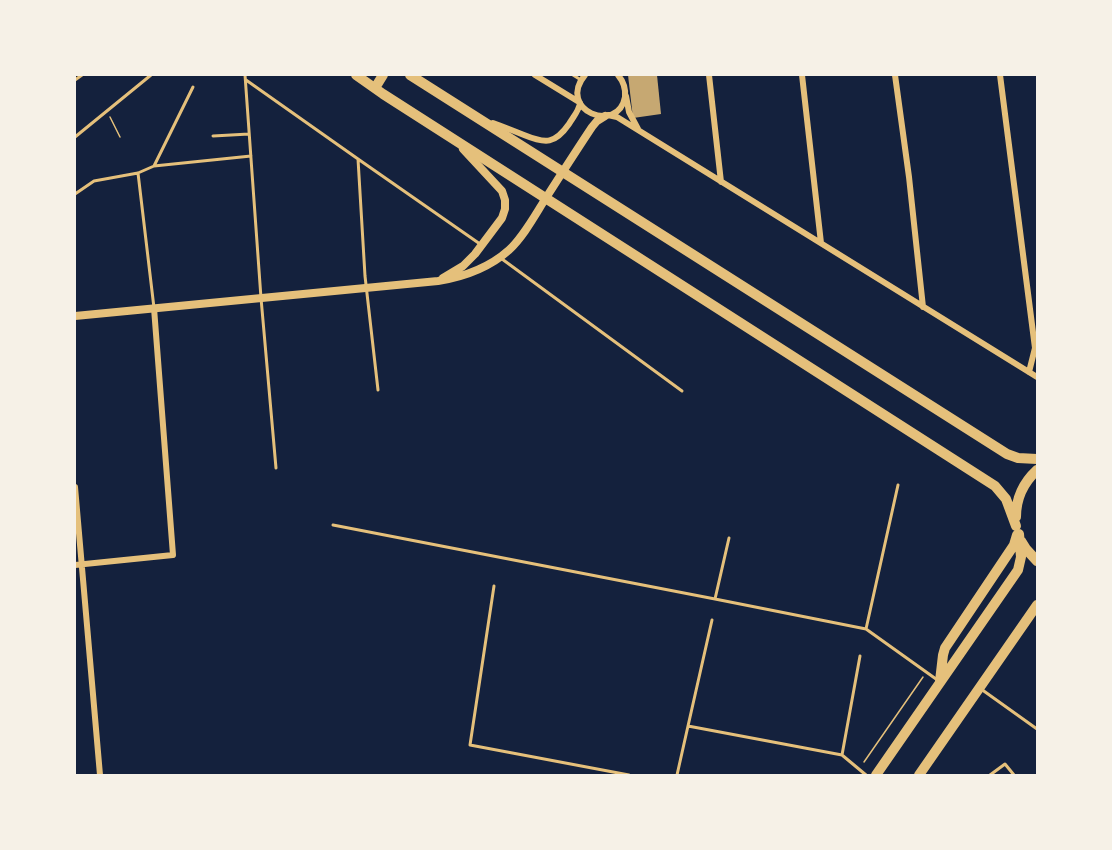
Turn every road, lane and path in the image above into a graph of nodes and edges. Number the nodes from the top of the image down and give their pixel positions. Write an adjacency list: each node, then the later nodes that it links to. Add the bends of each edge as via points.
1 (81, 75): 15 (lane)
2 (151, 75): 20 (lane)
3 (356, 75): 17 (highway)
4 (383, 75): 17 (highway)
5 (410, 75): 21 (highway)
6 (535, 75): 19 (street)
7 (573, 75): 14 (lane)
8 (618, 75): 18 (street)
9 (709, 75): 34 (street)
10 (802, 75): 37 (street)
11 (894, 75): 43 (street)
12 (1000, 75): 46 (street)
13 (245, 77): 24 (lane); 30 (lane)
14 (583, 77): 19 (street, via 577,89)
15 (76, 78)
16 (192, 87): 31 (lane)
17 (375, 88): 28 (highway)
18 (625, 90): 22 (street, via 622,104); 23 (street, via 629,112)
19 (580, 103): 21 (street, via 562,134 548,141); 22 (street, via 590,113)
20 (107, 111): 26 (lane); 27 (path)
21 (472, 115): 32 (highway)
22 (607, 116): 23 (street, via 617,117); 32 (street, via 592,126)
23 (640, 131): 34 (street)
24 (249, 134): 25 (lane); 29 (lane)
25 (213, 136)
26 (75, 137)
27 (120, 137)
28 (456, 141): 36 (highway); 38 (street, via 504,197 503,215)
29 (251, 156): 31 (lane); 42 (lane)
30 (358, 159): 38 (lane); 41 (lane)
31 (154, 166): 33 (lane)
32 (562, 172): 36 (street); 51 (highway, via 1007,454)
33 (138, 173): 35 (lane, via 94,181); 44 (lane)
34 (721, 182): 37 (street)
35 (75, 194)
36 (546, 198): 39 (street, via 517,241); 57 (highway, via 995,486 1006,499)
37 (821, 243): 43 (street)
38 (482, 245): 40 (street, via 463,266)
39 (499, 257): 40 (street, via 469,273); 50 (lane)
40 (438, 281): 41 (street)
41 (367, 288): 42 (street); 49 (lane)
42 (261, 298): 44 (street); 52 (lane)
43 (923, 307): 47 (street)
44 (154, 309): 45 (street); 60 (street, via 172,555)
45 (75, 316)
46 (1036, 348): 47 (street)
47 (1029, 372): 48 (street)
48 (1037, 377)
49 (378, 390)
50 (682, 391)
51 (1037, 459)
52 (276, 468)
53 (1037, 470): 57 (highway, via 1019,494)
54 (898, 485): 65 (lane)
55 (75, 487): 60 (street)
56 (333, 525): 62 (lane)
57 (1017, 530): 59 (highway); 67 (highway, via 1014,545 945,648); 67 (highway, via 1019,567)
58 (729, 538): 62 (lane)
59 (1037, 561)
60 (78, 564): 72 (street)
61 (494, 586): 73 (lane, via 470,745)
62 (715, 599): 65 (lane)
63 (1037, 605): 68 (highway)
64 (712, 620): 69 (lane)
65 (866, 629): 67 (lane)
66 (860, 656): 71 (lane)
67 (940, 682): 76 (highway)
68 (979, 688): 70 (lane); 77 (highway)
69 (688, 726): 71 (lane); 74 (lane)
70 (1037, 729)
71 (842, 755): 75 (lane)
72 (100, 775)
73 (629, 775)
74 (677, 775)
75 (866, 775)
76 (876, 775)
77 (919, 775)
78 (990, 775): 79 (lane, via 1005,764)
79 (1014, 775)

